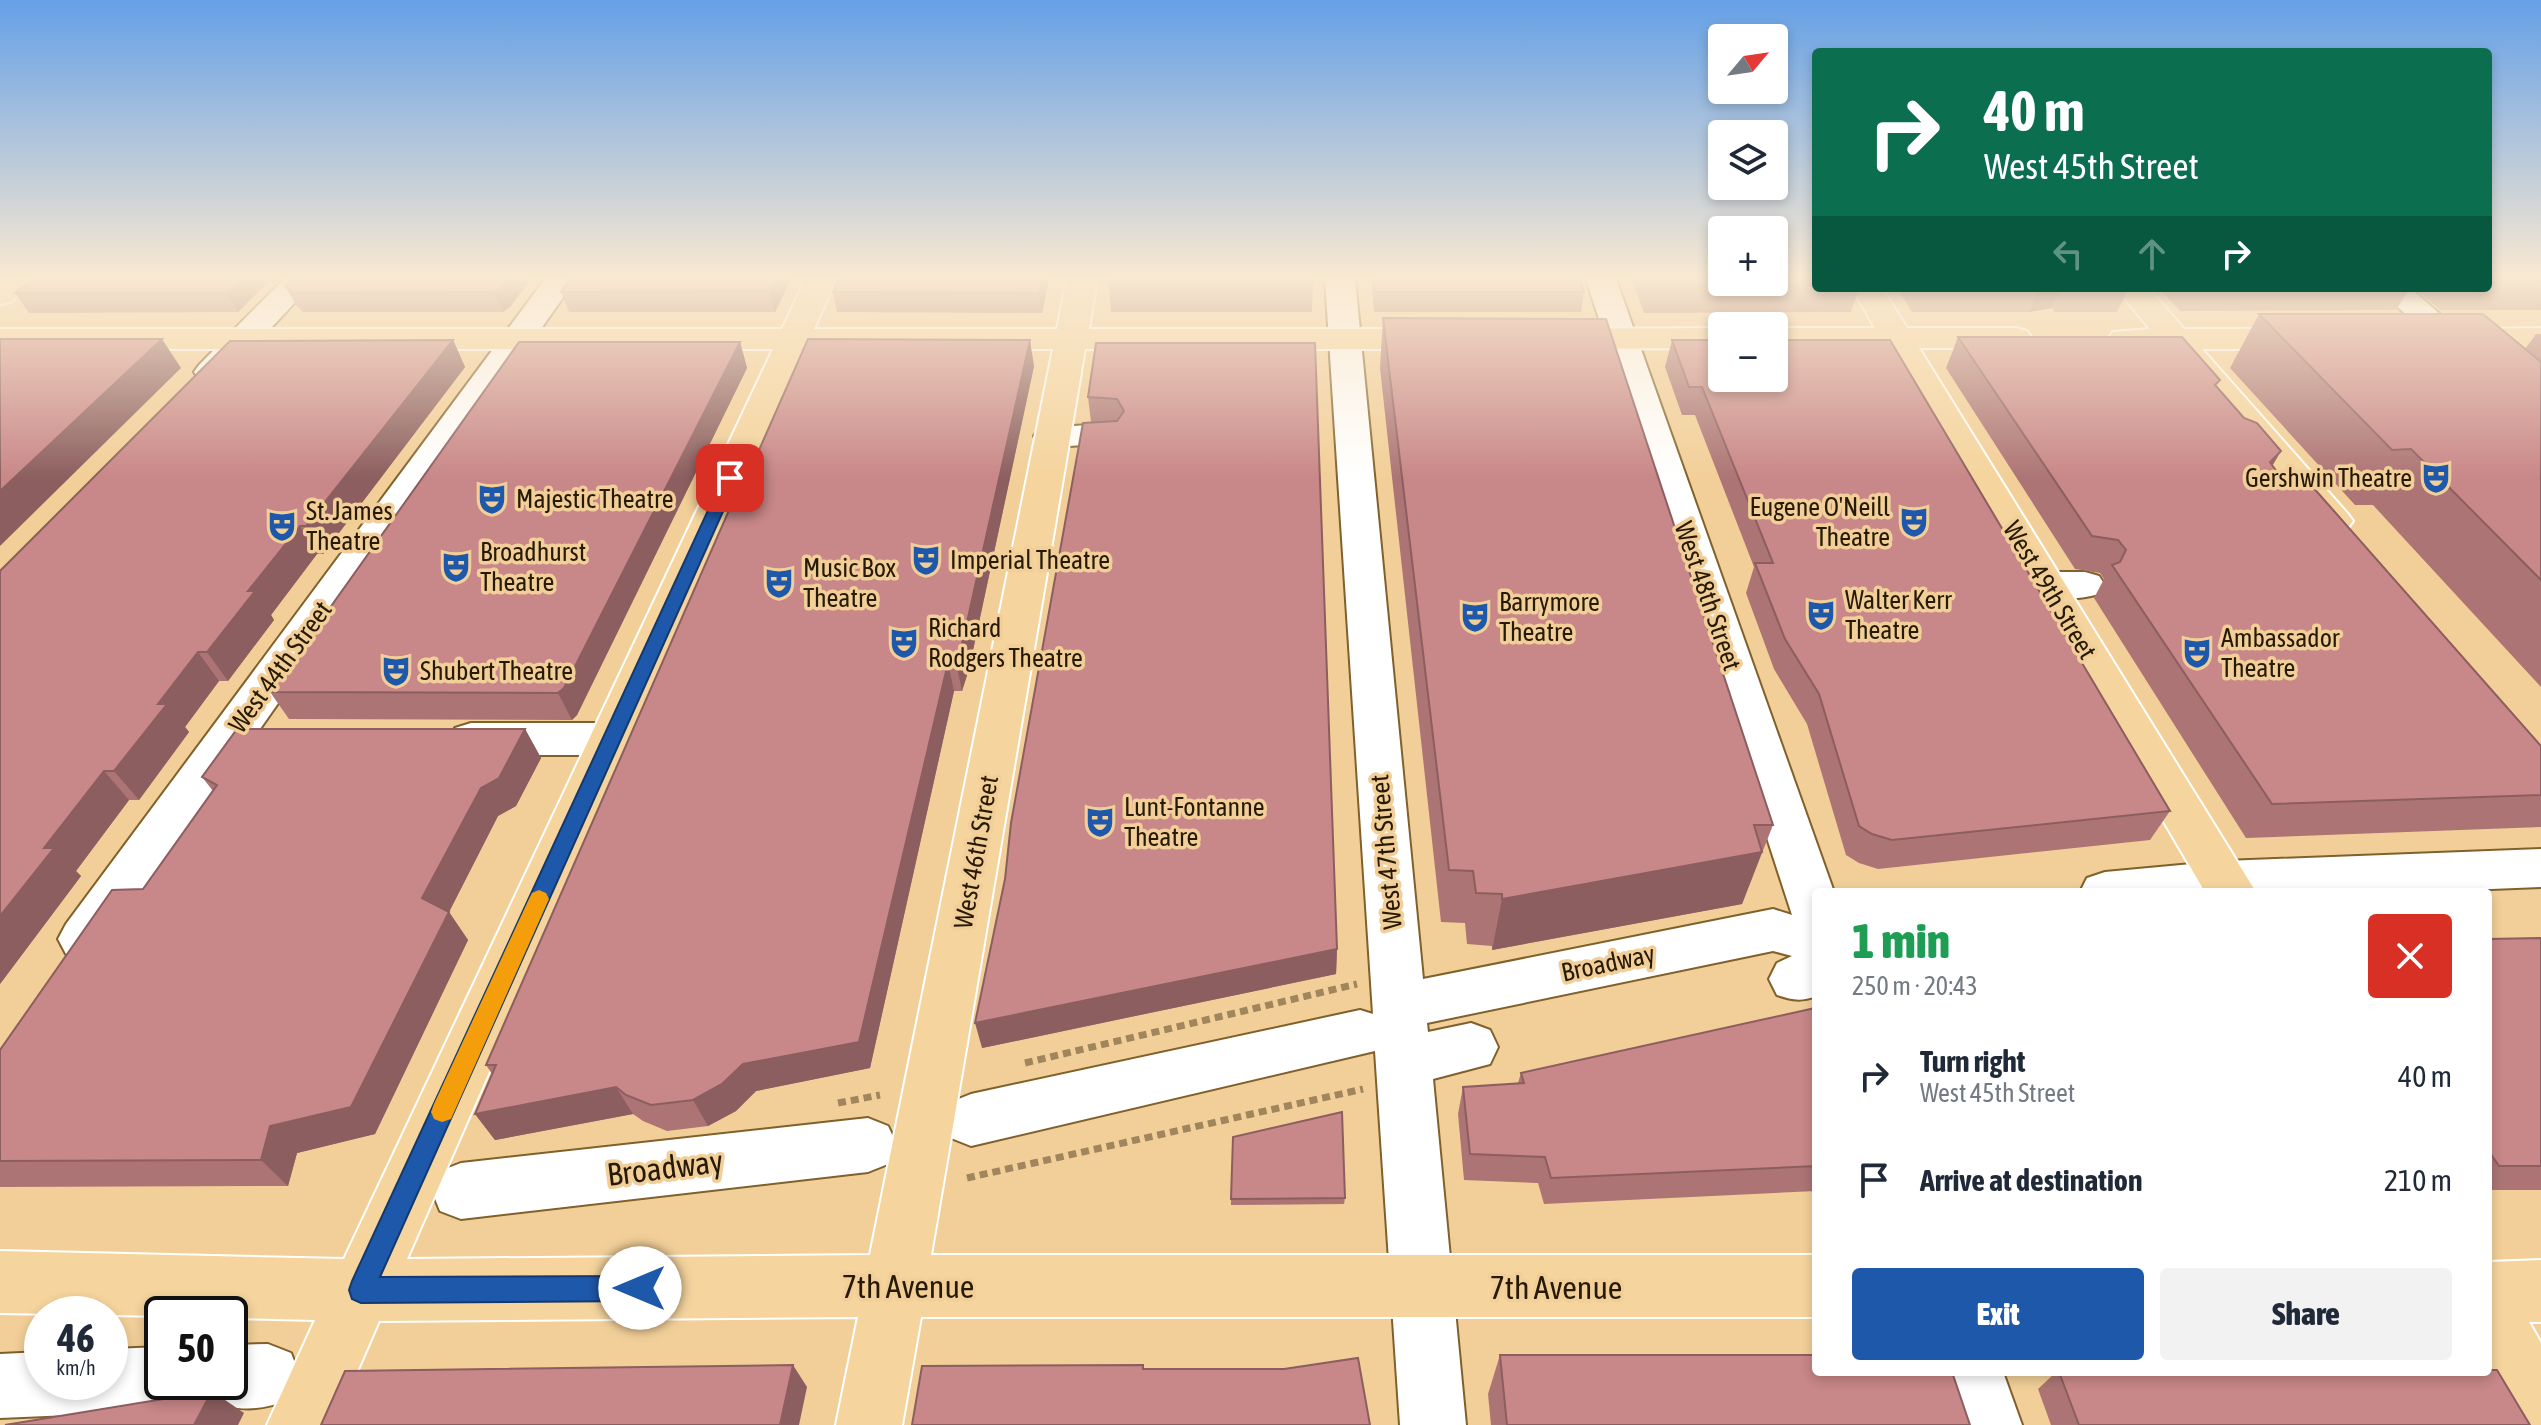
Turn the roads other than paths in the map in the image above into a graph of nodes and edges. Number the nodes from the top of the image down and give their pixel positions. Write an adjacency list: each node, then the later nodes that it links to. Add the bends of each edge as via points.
1 (238, 346): 10 (street)
2 (512, 346): 17 (street, West 44th Street)
3 (791, 346): 20 (main road)
4 (1069, 346): 13 (main road, West 46th Street)
5 (1345, 346): 27 (street, West 47th Street)
6 (1623, 346): 24 (street, West 48th Street)
7 (1903, 346): 22 (main road, West 49th Street, via 2066,585)
8 (2182, 346): 15 (main road)
9 (2457, 346): 11 (street)
10 (188, 395)
11 (2541, 420)
12 (1106, 435): 13 (street)
13 (1052, 436): 33 (main road, West 46th Street)
14 (2272, 495): 15 (street)
15 (2312, 495): 16 (main road)
16 (2362, 553)
17 (229, 738): 18 (street); 26 (street, West 44th Street)
18 (277, 738)
19 (434, 739): 20 (street)
20 (611, 739): 36 (main road)
21 (2541, 868): 22 (street)
22 (2227, 886): 23 (street)
23 (2186, 888)
24 (1812, 900)
25 (1809, 961): 27 (street, Broadway, via 1773,930)
26 (64, 966)
27 (1377, 1034): 28 (street); 29 (street, Broadway); 35 (street, West 47th Street)
28 (1471, 1047)
29 (971, 1120)
30 (868, 1145): 31 (street, Broadway)
31 (461, 1191)
32 (0, 1282): 36 (main road, 7th Avenue)
33 (895, 1286): 35 (main road, 7th Avenue); 36 (main road, 7th Avenue); 45 (main road, West 46th Street)
34 (1812, 1286): 35 (main road, 7th Avenue)
35 (1424, 1289): 46 (street, West 47th Street)
36 (361, 1290): 43 (main road)
37 (2541, 1291): 38 (main road)
38 (2492, 1293)
39 (2492, 1322): 44 (main road)
40 (1972, 1376): 47 (street)
41 (24, 1385): 42 (street)
42 (0, 1386)
43 (266, 1393)
44 (2541, 1403)
45 (869, 1425)
46 (1433, 1425)
47 (1989, 1425)

